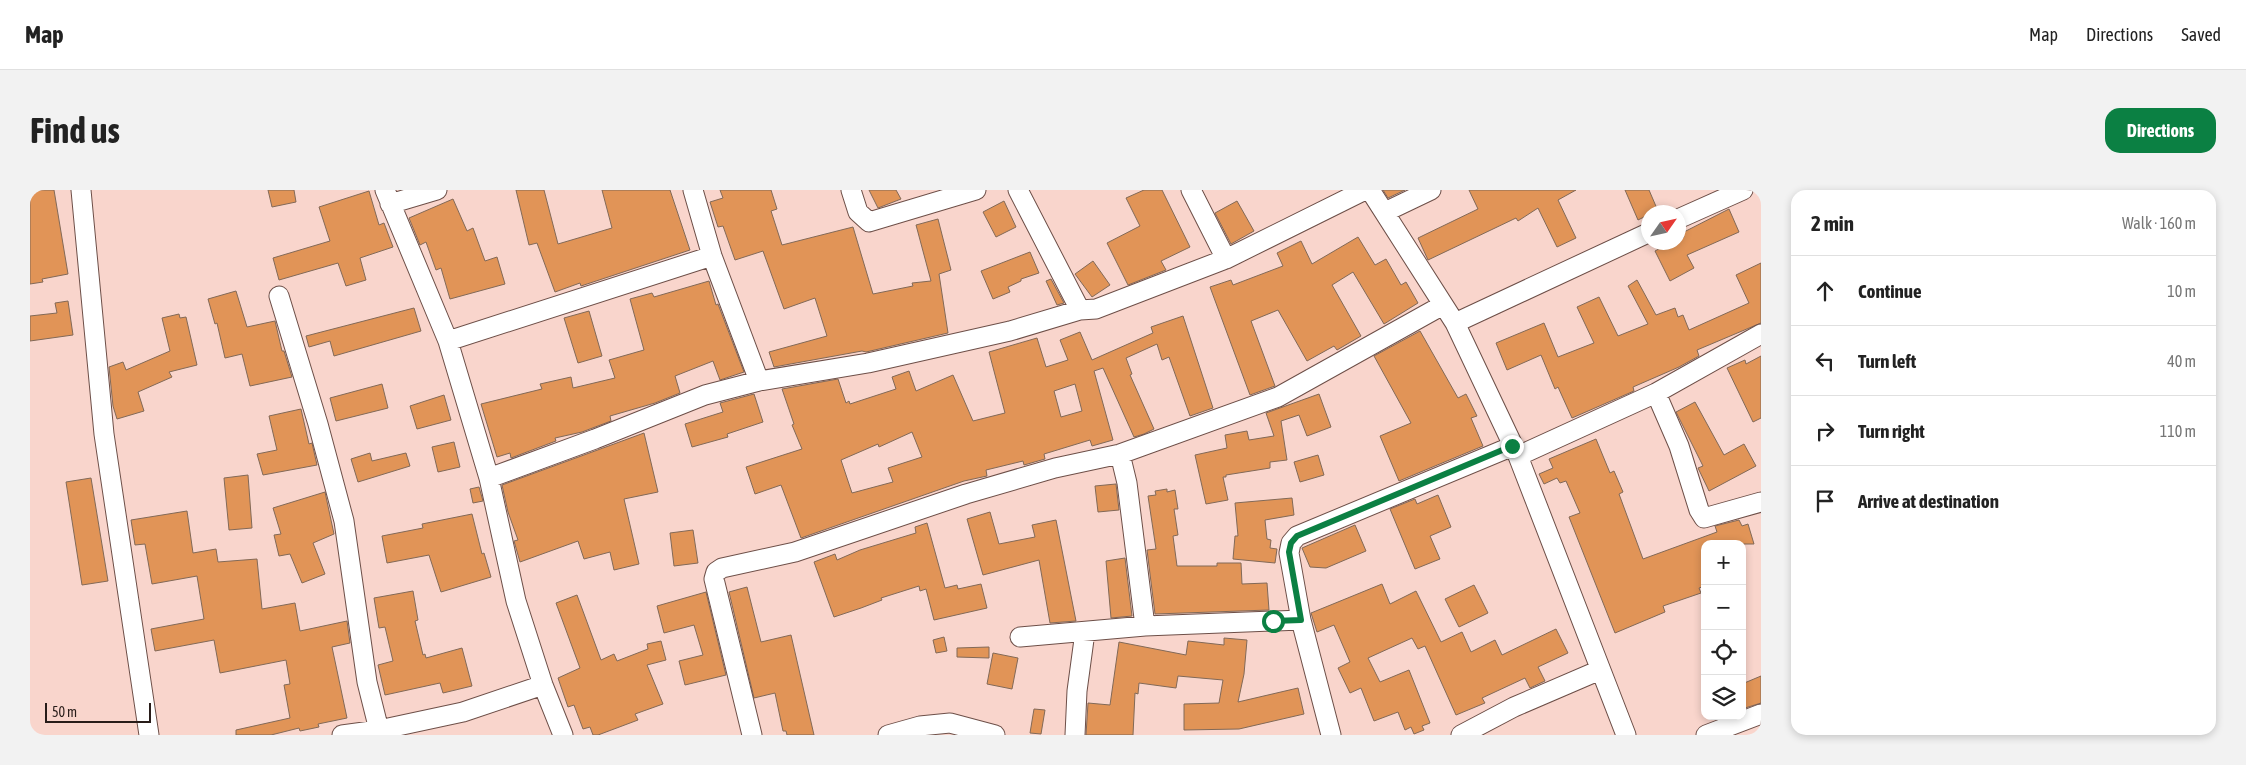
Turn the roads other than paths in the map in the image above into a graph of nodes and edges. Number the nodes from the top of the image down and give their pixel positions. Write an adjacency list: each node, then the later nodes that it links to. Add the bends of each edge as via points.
1 (80, 190): 38 (street, via 104,434)
2 (437, 190): 12 (street)
3 (693, 190): 16 (street)
4 (851, 190): 5 (street, via 858,212 869,222)
5 (976, 190)
6 (1018, 190): 20 (street)
7 (1191, 190): 17 (street)
8 (1365, 190): 17 (street)
9 (1370, 190): 13 (street)
10 (1431, 190): 13 (street)
11 (1743, 190): 14 (street)
12 (388, 197): 23 (street)
13 (1385, 212): 19 (street)
14 (1686, 215)
15 (1641, 236): 21 (street)
16 (712, 256): 23 (street); 24 (street)
17 (1226, 259): 20 (street, via 1096,309)
18 (279, 296): 37 (street, via 344,521 367,682)
19 (1443, 305): 21 (street); 27 (street, via 1278,397)
20 (1080, 310): 24 (street, via 1010,331 868,363)
21 (1455, 323): 26 (street)
22 (1761, 334): 25 (street)
23 (448, 341): 28 (street)
24 (759, 381): 28 (street, via 705,395)
25 (1656, 393): 26 (street); 29 (street, via 1704,518)
26 (1515, 451): 30 (street, via 1297,536 1289,552); 34 (street)
27 (1120, 454): 31 (street, via 1127,483); 41 (street, via 1054,468 795,552 716,572 714,580)
28 (489, 478): 35 (street, via 516,601)
29 (1761, 502)
30 (1301, 620): 31 (street); 45 (street)
31 (1145, 626): 32 (street)
32 (1085, 632): 33 (street); 44 (street, via 1076,691)
33 (1020, 637)
34 (1600, 670): 46 (street, via 1514,707); 47 (street)
35 (543, 685): 37 (street, via 462,712); 40 (street)
36 (1761, 714): 48 (street)
37 (379, 730): 39 (street)
38 (149, 735)
39 (342, 735)
40 (563, 735)
41 (752, 735)
42 (888, 735): 43 (street, via 920,726 950,723)
43 (995, 735)
44 (1075, 735)
45 (1331, 735)
46 (1461, 735)
47 (1626, 735)
48 (1706, 735)

